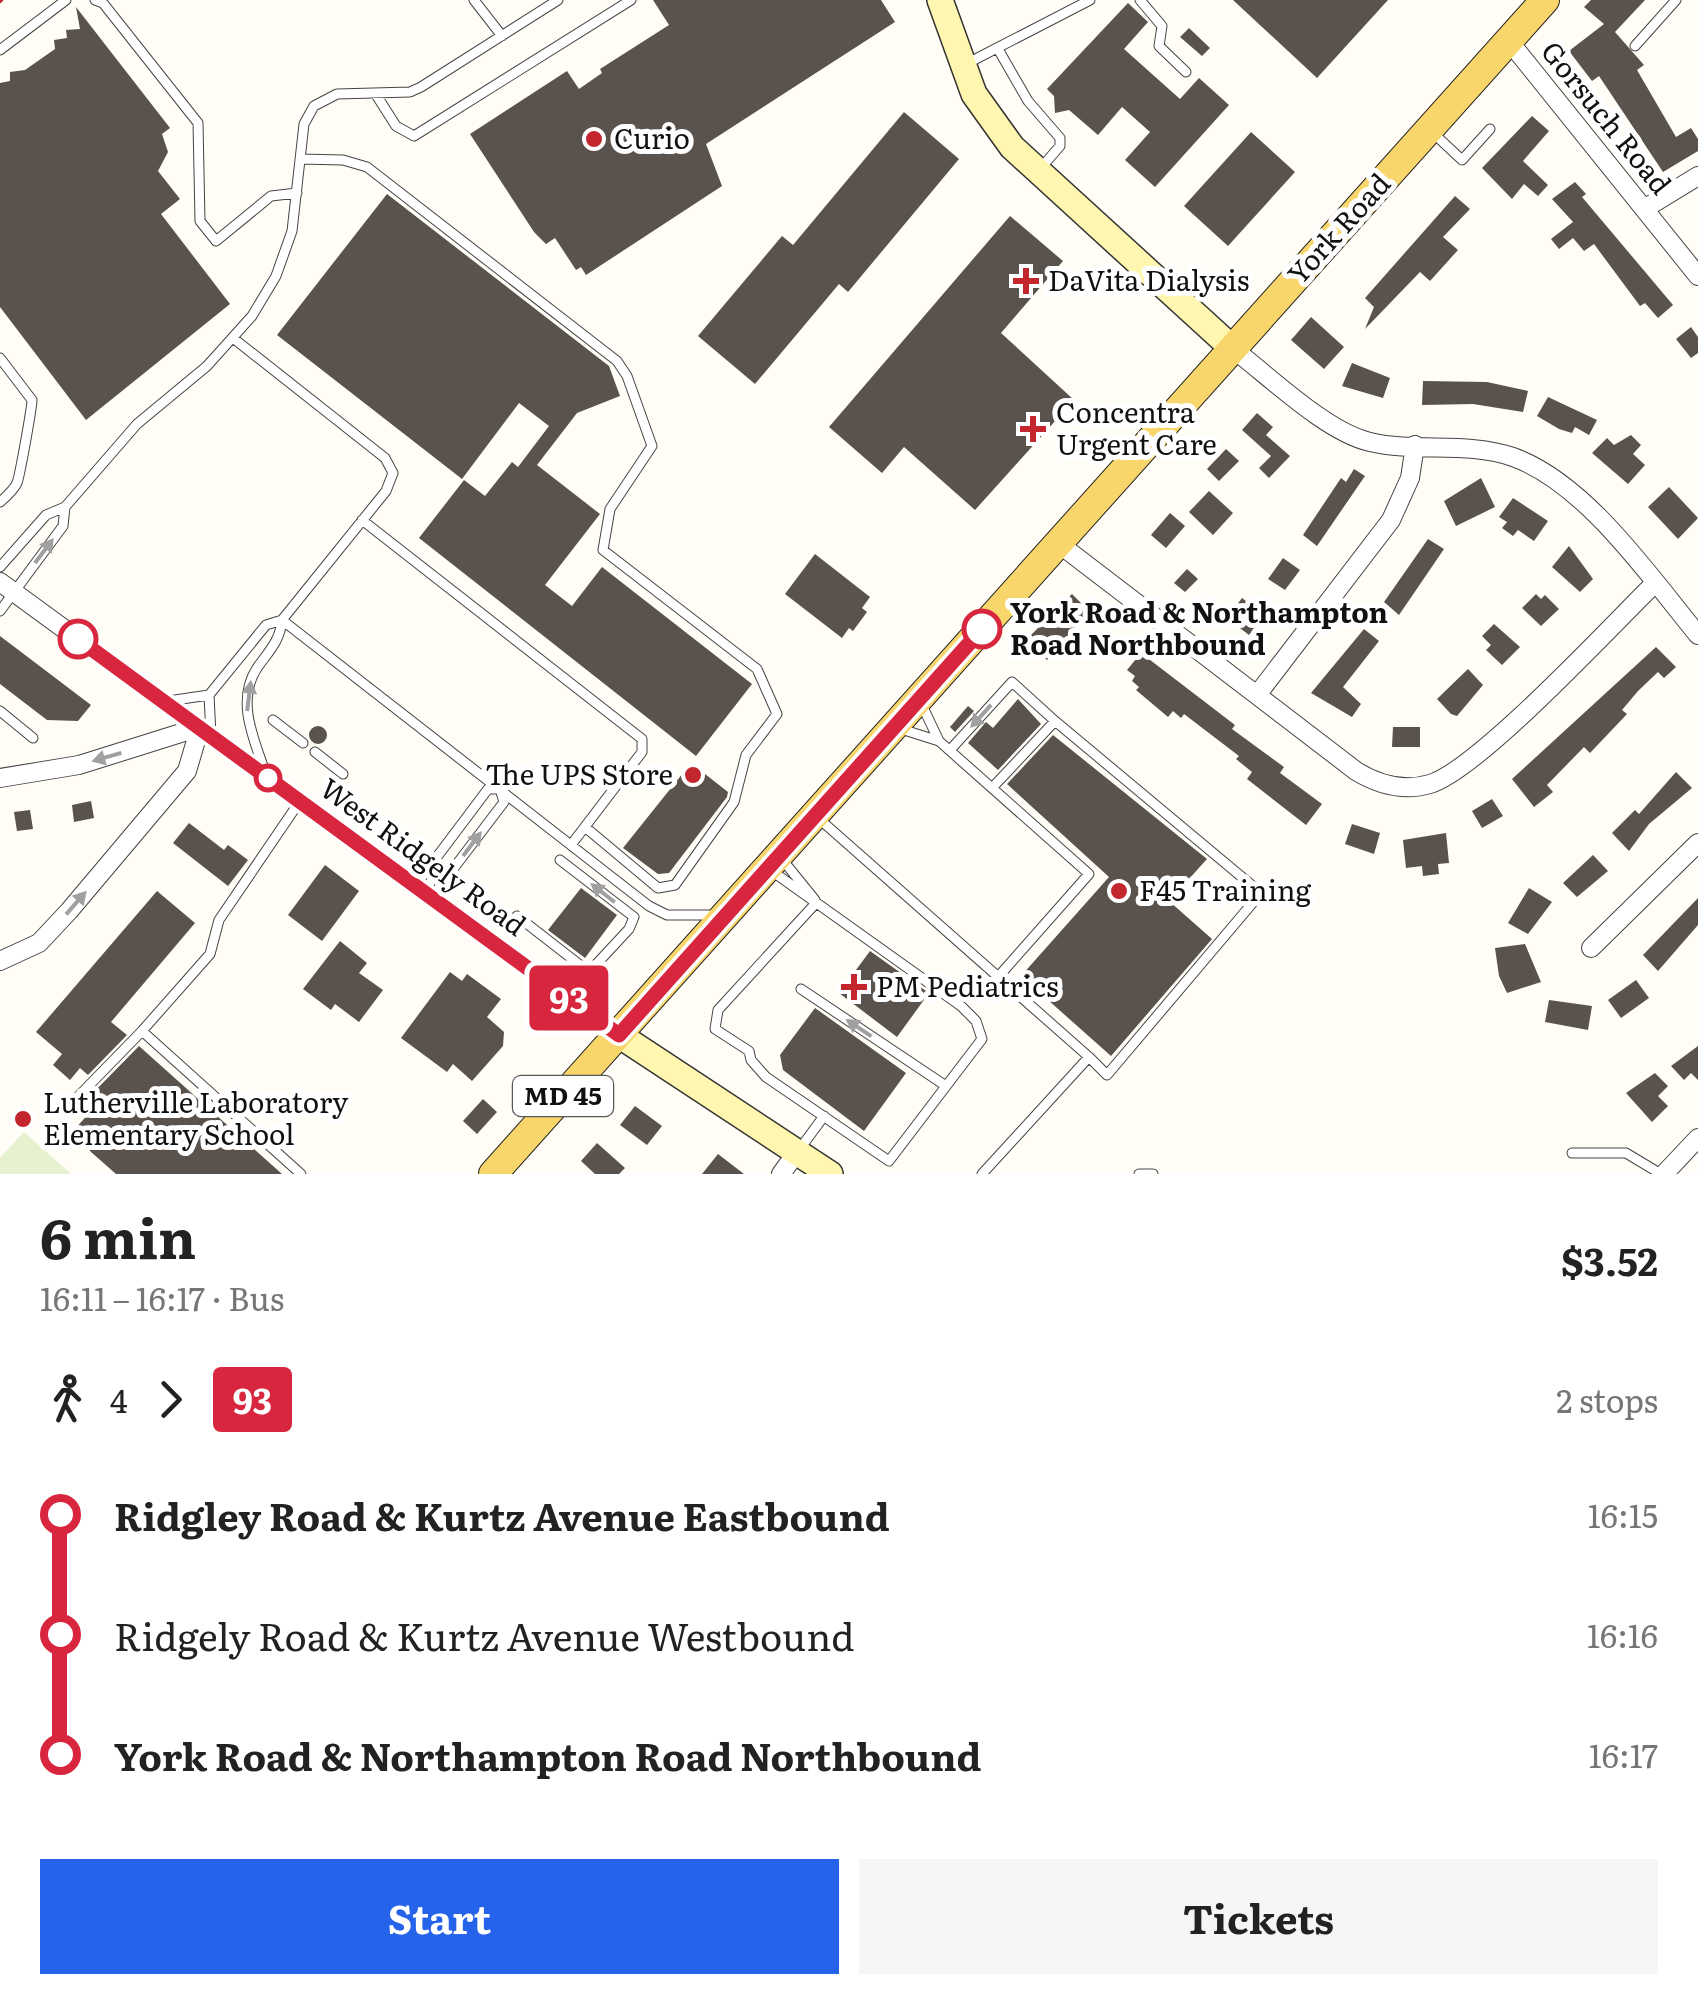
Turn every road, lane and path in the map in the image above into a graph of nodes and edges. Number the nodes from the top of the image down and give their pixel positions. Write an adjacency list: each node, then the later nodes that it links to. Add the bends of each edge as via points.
1 (66, 0): 15 (lane)
2 (96, 0): 24 (lane, via 198,123 200,220 216,240 271,196)
3 (474, 0): 11 (lane)
4 (558, 0): 11 (lane)
5 (631, 0): 18 (lane, via 414,136 396,126)
6 (940, 0): 16 (street)
7 (1090, 0): 14 (lane)
8 (1140, 0): 17 (lane, via 1162,26 1159,46)
9 (1545, 0): 12 (main road, York Road / MD 45)
10 (1674, 1): 13 (lane)
11 (502, 36): 18 (lane, via 421,87)
12 (1509, 40): 20 (main road, York Road / MD 45); 25 (street, Gorsuch Road)
13 (1635, 46)
14 (998, 49): 16 (lane); 22 (lane, via 1060,138)
15 (0, 50)
16 (960, 66): 22 (street, via 992,122)
17 (1186, 72)
18 (375, 93): 21 (lane, via 337,94 314,106 304,124)
19 (1490, 129): 20 (lane, via 1462,160)
20 (1429, 130): 28 (main road, York Road / MD 45)
21 (300, 159): 24 (lane); 62 (lane, via 368,167 617,361 652,446 610,509 603,550 758,669 774,705 777,714 746,756 734,802 675,885 658,888)
22 (1036, 173): 28 (street)
23 (1698, 176): 25 (street)
24 (298, 193): 27 (lane, via 276,276)
25 (1644, 209): 26 (street, Gorsuch Road)
26 (1698, 276)
27 (233, 338): 32 (lane, via 137,424); 33 (lane, via 391,465 391,482)
28 (1232, 348): 30 (street, via 1354,437); 34 (main road, York Road / MD 45)
29 (0, 358): 31 (lane, via 32,400 18,478)
30 (1415, 445): 36 (street, via 1489,451 1535,468 1579,501); 41 (street, via 1410,478 1391,520)
31 (0, 502)
32 (65, 507): 35 (lane, via 46,515); 37 (lane, one-way to 32, via 63,526)
33 (362, 520): 39 (lane); 62 (lane, via 638,733 642,752)
34 (1058, 542): 41 (street); 43 (main road, York Road / MD 45)
35 (0, 566)
36 (1655, 583): 40 (street); 41 (street, via 1470,760 1432,783 1412,788 1372,781)
37 (7, 587): 38 (lane); 44 (street, West Ridgely Road)
38 (0, 611)
39 (282, 620): 42 (lane, via 266,625); 56 (lane, one-way to 39, via 247,692 281,636); 59 (lane)
40 (1698, 635)
41 (1257, 695)
42 (210, 696): 44 (lane); 49 (lane)
43 (919, 698): 48 (main road, York Road / MD 45); 51 (lane)
44 (165, 702): 49 (street, West Ridgely Road)
45 (0, 712): 50 (lane)
46 (272, 720): 52 (lane)
47 (1055, 721): 53 (lane, one-way to 53, via 1012,682); 58 (lane); 78 (lane, via 1261,893 1108,1075)
48 (894, 727): 51 (lane); 61 (main road, York Road / MD 45)
49 (206, 732): 56 (street, West Ridgely Road); 57 (street, one-way to 57); 73 (street, one-way to 49, via 39,942 70,911 187,771)
50 (34, 738)
51 (940, 742): 53 (lane)
52 (304, 743)
53 (950, 750): 58 (lane)
54 (315, 752): 55 (lane)
55 (343, 774)
56 (267, 777): 60 (street, West Ridgely Road)
57 (0, 778)
58 (992, 788): 74 (lane, via 1089,874)
59 (500, 790): 64 (lane); 67 (lane, via 488,789); 68 (lane, one-way to 59, via 504,802)
60 (300, 801): 67 (street, West Ridgely Road); 76 (lane, via 220,920 210,954)
61 (815, 815): 66 (main road, York Road / MD 45); 74 (lane)
62 (585, 827): 64 (lane)
63 (1698, 844): 72 (street)
64 (571, 845): 70 (lane, via 667,915)
65 (560, 860): 71 (lane, one-way to 65, via 589,972 629,929 634,916)
66 (773, 862): 69 (lane); 69 (lane); 70 (main road, York Road / MD 45)
67 (415, 886): 68 (street, West Ridgely Road)
68 (431, 898): 77 (street, West Ridgely Road)
69 (816, 902): 79 (lane, via 970,1013 982,1040); 81 (lane, via 718,1010 715,1029 750,1050 759,1071)
70 (726, 915): 77 (main road, York Road / MD 45)
71 (517, 916)
72 (1590, 948)
73 (0, 961)
74 (998, 977): 78 (lane)
75 (801, 989): 79 (lane, one-way to 75)
76 (142, 1031): 80 (lane); 85 (lane)
77 (619, 1035): 83 (street); 86 (main road, York Road / MD 45)
78 (1089, 1057): 89 (lane)
79 (946, 1086): 81 (lane, via 889,1161)
80 (66, 1110)
81 (824, 1116): 83 (lane)
82 (1698, 1138): 92 (street)
83 (797, 1152): 87 (street); 88 (street)
84 (1572, 1154): 92 (lane, via 1626,1153)
85 (301, 1174)
86 (493, 1174)
87 (781, 1174)
88 (830, 1174)
89 (982, 1174)
90 (1139, 1174): 91 (lane)
91 (1153, 1174)
92 (1662, 1174)

